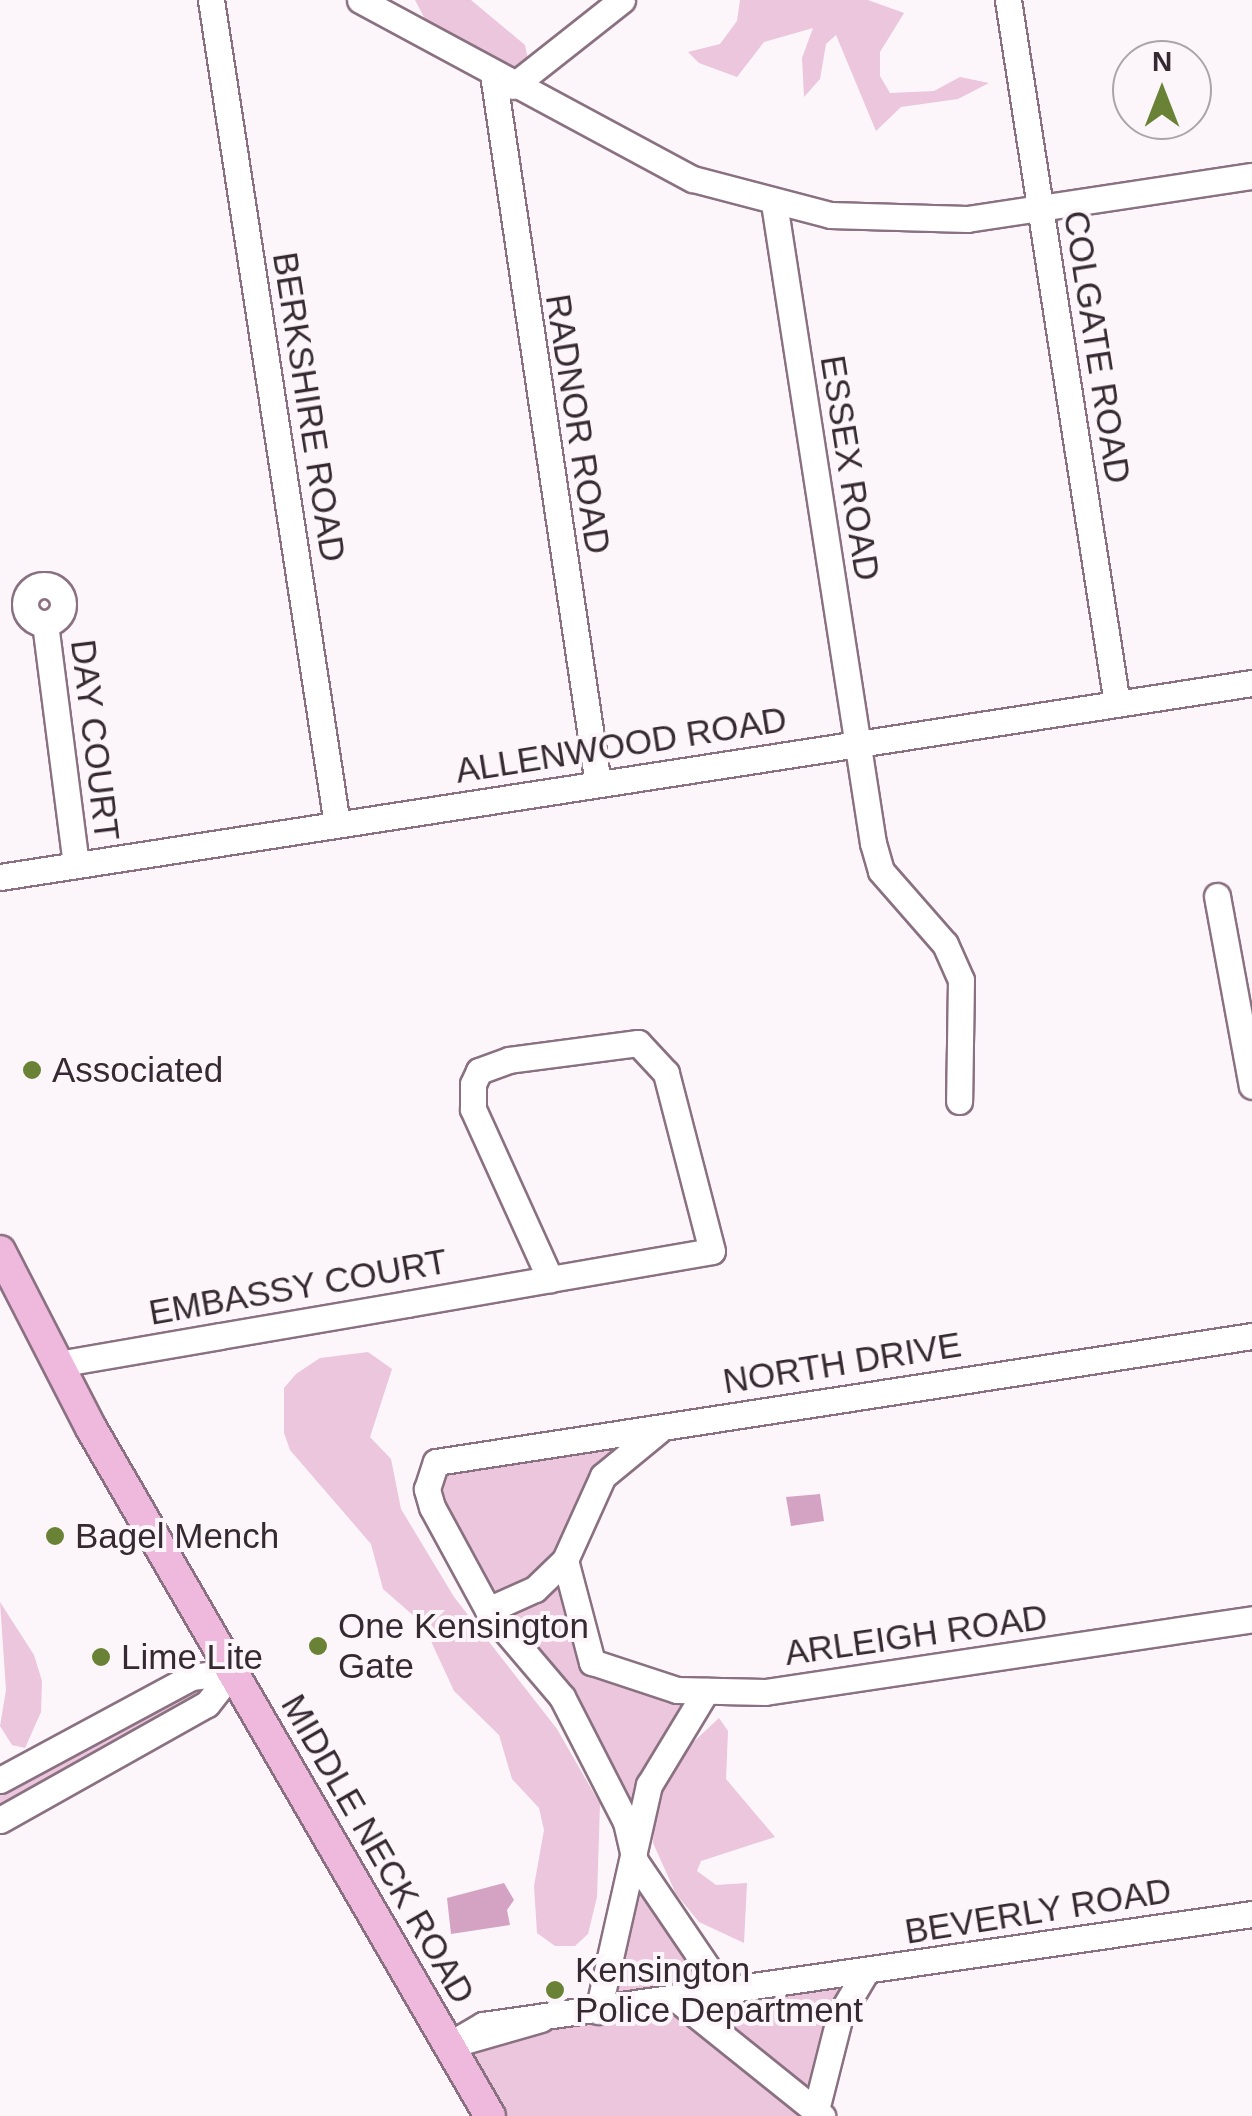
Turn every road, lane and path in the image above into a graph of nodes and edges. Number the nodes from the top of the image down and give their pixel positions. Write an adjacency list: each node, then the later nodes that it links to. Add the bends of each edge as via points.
1 (211, 0): 14 (street, BERKSHIRE ROAD)
2 (360, 0): 5 (street)
3 (622, 0): 5 (street)
4 (1008, 0): 8 (street, COLGATE ROAD)
5 (503, 80): 7 (street, via 693,179); 13 (street, RADNOR ROAD)
6 (1252, 176): 8 (street)
7 (774, 203): 8 (street, via 903,221); 12 (street, ESSEX ROAD)
8 (1040, 208): 11 (street, COLGATE ROAD)
9 (45, 623): 15 (street, DAY COURT)
10 (1252, 683): 11 (street, ALLENWOOD ROAD)
11 (1117, 704): 12 (street, ALLENWOOD ROAD)
12 (858, 744): 13 (street, ALLENWOOD ROAD); 19 (street, ESSEX ROAD, via 881,871 945,944 961,980)
13 (598, 784): 14 (street, ALLENWOOD ROAD)
14 (338, 824): 15 (street, ALLENWOOD ROAD)
15 (76, 865): 16 (street, ALLENWOOD ROAD)
16 (0, 877)
17 (1216, 896): 18 (street)
18 (1252, 1086)
19 (959, 1100)
20 (0, 1251): 23 (main road, MIDDLE NECK ROAD)
21 (550, 1279): 21 (street, EMBASSY COURT, via 478,1124 473,1084 479,1071 509,1060 638,1043 666,1074 712,1251); 23 (street, EMBASSY COURT)
22 (1252, 1336): 24 (street, NORTH DRIVE)
23 (58, 1364): 29 (main road, MIDDLE NECK ROAD)
24 (667, 1425): 25 (street, via 603,1476); 26 (street, NORTH DRIVE, via 442,1458 428,1479 428,1498)
25 (565, 1560): 26 (street, via 535,1589); 28 (street)
26 (488, 1610): 32 (street)
27 (1252, 1619): 31 (street, ARLEIGH ROAD, via 782,1690)
28 (592, 1662): 31 (street, ARLEIGH ROAD, via 677,1690); 32 (street)
29 (232, 1672): 30 (street, via 191,1677); 33 (street, via 206,1704); 42 (main road, MIDDLE NECK ROAD)
30 (166, 1690): 33 (street); 34 (street)
31 (706, 1691): 36 (street, via 649,1785)
32 (562, 1697): 36 (street, via 626,1822)
33 (182, 1718): 35 (street)
34 (0, 1780)
35 (0, 1820)
36 (635, 1861): 39 (street); 41 (street)
37 (1252, 1914): 38 (street, BEVERLY ROAD)
38 (865, 1973): 39 (street, BEVERLY ROAD); 43 (street, via 840,2015)
39 (726, 1994): 40 (street, BEVERLY ROAD)
40 (680, 2001): 41 (street, BEVERLY ROAD); 43 (street)
41 (598, 2012): 42 (street, BEVERLY ROAD, via 483,2025)
42 (447, 2046): 44 (main road, MIDDLE NECK ROAD)
43 (819, 2111)
44 (490, 2116)

